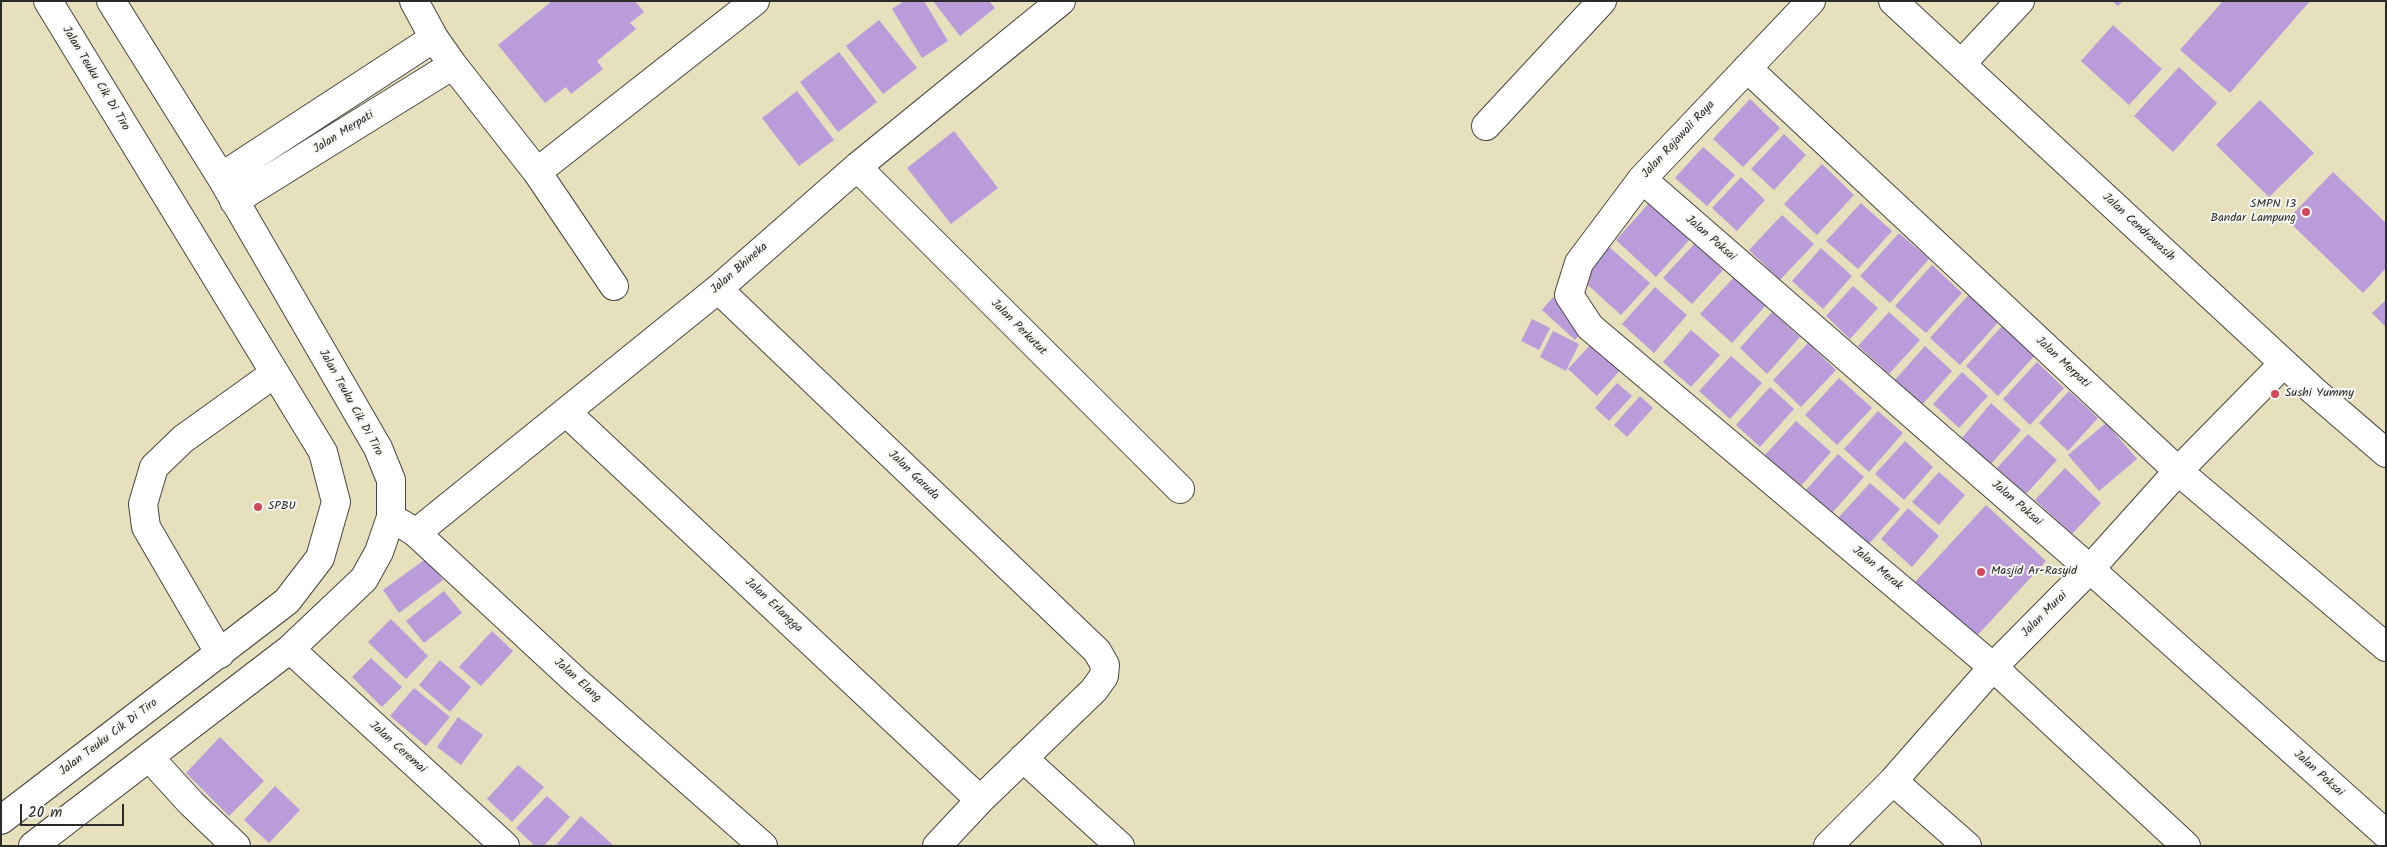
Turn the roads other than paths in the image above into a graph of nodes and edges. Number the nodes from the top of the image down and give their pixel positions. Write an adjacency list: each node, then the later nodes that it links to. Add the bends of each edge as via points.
1 (48, 1): 24 (street, Jalan Teuku Cik Di Tiro)
2 (111, 1): 17 (street, Jalan Teuku Cik Di Tiro)
3 (414, 1): 10 (street)
4 (755, 1): 16 (street)
5 (1061, 1): 15 (street, Jalan Bhineka)
6 (1602, 1): 14 (street)
7 (1811, 1): 13 (street, Jalan Rajawali Raya)
8 (1893, 1): 11 (street, Jalan Cendrawasih)
9 (2020, 1): 11 (street)
10 (434, 38): 12 (street); 17 (street)
11 (1961, 64): 23 (street, Jalan Cendrawasih)
12 (453, 65): 16 (street); 19 (street, Jalan Merpati)
13 (1747, 68): 18 (street, Jalan Rajawali Raya); 27 (street, Jalan Merpati)
14 (1486, 126)
15 (857, 168): 21 (street, Jalan Bhineka); 28 (street, Jalan Perkutut)
16 (536, 172): 20 (street)
17 (221, 177): 19 (street, Jalan Teuku Cik Di Tiro)
18 (1642, 179): 22 (street, Jalan Rajawali Raya, via 1579,263); 31 (street, Jalan Poksai)
19 (234, 201): 29 (street, Jalan Teuku Cik Di Tiro, via 378,448 391,480)
20 (614, 286)
21 (718, 289): 25 (street, Jalan Bhineka); 37 (street, Jalan Garuda, via 1097,651 1105,665 1104,676 1094,690)
22 (1569, 295): 35 (street, Jalan Merak, via 1590,328)
23 (2284, 363): 26 (street, Jalan Cendrawasih); 27 (street, Jalan Murai)
24 (274, 373): 34 (street, Jalan Teuku Cik Di Tiro, via 323,452 336,502 320,558 287,601); 34 (street, via 183,439 154,467 143,504 146,527)
25 (566, 412): 30 (street, Jalan Bhineka); 39 (street, Jalan Erlangga)
26 (2386, 453)
27 (2178, 471): 31 (street, Jalan Murai); 32 (street, Jalan Merpati)
28 (1180, 489)
29 (391, 517): 30 (street, Jalan Elang); 33 (street, Jalan Teuku Cik Di Tiro, via 380,552 364,579)
30 (416, 533): 45 (street, Jalan Elang, via 578,683)
31 (2090, 569): 35 (street, Jalan Murai); 41 (street, Jalan Poksai)
32 (2386, 647)
33 (290, 650): 36 (street, Jalan Teuku Cik Di Tiro); 44 (street, Jalan Ceremai)
34 (220, 654): 40 (street, Jalan Teuku Cik Di Tiro)
35 (1993, 666): 38 (street, Jalan Murai); 50 (street, Jalan Merak)
36 (149, 757): 42 (street, Jalan Teuku Cik Di Tiro); 43 (street, via 191,804)
37 (1023, 758): 39 (street); 47 (street)
38 (1893, 781): 48 (street, Jalan Murai); 49 (street)
39 (980, 800): 46 (street)
40 (1, 820)
41 (2386, 834)
42 (33, 846)
43 (236, 846)
44 (505, 846)
45 (762, 846)
46 (937, 846)
47 (1120, 846)
48 (1828, 846)
49 (1967, 846)
50 (2186, 846)

